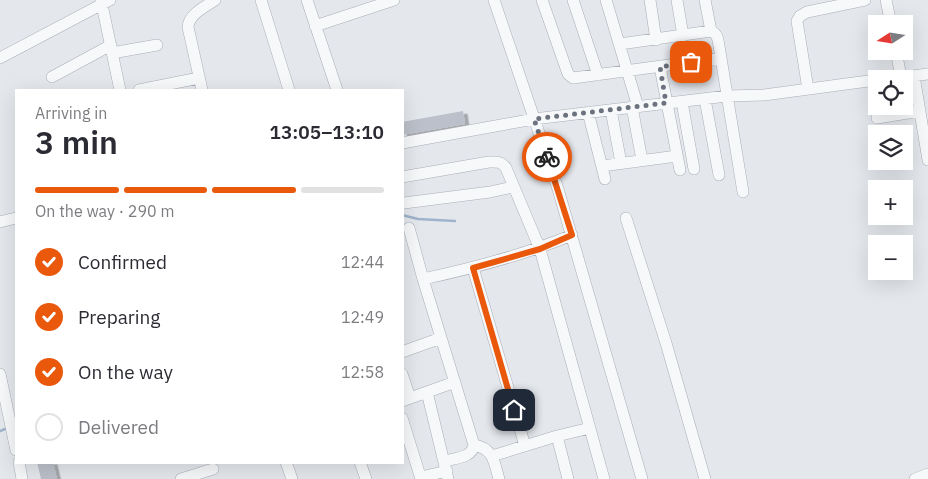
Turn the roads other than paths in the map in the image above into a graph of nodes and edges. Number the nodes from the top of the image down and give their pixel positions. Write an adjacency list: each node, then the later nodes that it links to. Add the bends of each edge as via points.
1 (214, 0): 31 (street, via 194,15 188,27)
2 (262, 0): 36 (street)
3 (307, 0): 16 (street)
4 (394, 0): 16 (street)
5 (494, 0): 48 (street)
6 (542, 0): 28 (street, via 570,77)
7 (574, 0): 28 (street)
8 (606, 0): 20 (street)
9 (650, 0): 19 (street)
10 (677, 0): 18 (street)
11 (706, 0): 17 (street)
12 (865, 0): 38 (street, via 800,16 797,21)
13 (886, 0): 15 (street)
14 (105, 2): 22 (street); 23 (street)
15 (889, 15)
16 (315, 26): 37 (street)
17 (711, 31): 18 (street); 24 (street, via 717,36)
18 (683, 36): 19 (street)
19 (656, 40): 20 (street)
20 (620, 44): 26 (street)
21 (157, 45): 22 (street)
22 (111, 49): 30 (street); 33 (street)
23 (0, 58)
24 (721, 58): 25 (street); 39 (street)
25 (660, 67): 26 (street); 42 (street)
26 (628, 72): 28 (street); 43 (street)
27 (928, 74): 29 (street)
28 (598, 75)
29 (914, 76): 45 (street)
30 (52, 77)
31 (199, 78): 34 (street); 35 (street)
32 (868, 81): 38 (street)
33 (120, 89)
34 (144, 89)
35 (202, 89)
36 (289, 89)
37 (334, 89)
38 (808, 89): 39 (street)
39 (727, 96): 40 (street); 61 (street)
40 (706, 99): 41 (street); 57 (street)
41 (682, 102): 42 (street); 55 (street)
42 (666, 103): 43 (street); 50 (street)
43 (635, 107): 44 (street); 51 (street)
44 (611, 110): 46 (street); 53 (street)
45 (920, 110): 47 (street); 52 (street)
46 (588, 112): 48 (street); 54 (street)
47 (877, 118)
48 (534, 119): 49 (street); 67 (street)
49 (404, 143)
50 (677, 156): 51 (street); 56 (street)
51 (642, 160): 53 (street)
52 (928, 160)
53 (621, 163): 54 (street)
54 (602, 166): 59 (street)
55 (694, 169)
56 (680, 170)
57 (720, 175)
58 (404, 177): 60 (street, via 498,162 506,168)
59 (605, 180)
60 (513, 186): 62 (street); 68 (street)
61 (743, 192)
62 (404, 203)
63 (15, 218): 65 (street)
64 (626, 218): 100 (street)
65 (0, 222)
66 (409, 228): 70 (street)
67 (572, 235): 68 (street); 99 (street)
68 (540, 249): 69 (street); 80 (street)
69 (473, 268): 70 (street); 84 (street)
70 (423, 279): 71 (street)
71 (441, 338): 72 (street); 74 (street)
72 (404, 351)
73 (0, 379): 78 (street)
74 (455, 382): 76 (street); 83 (street)
75 (404, 387): 77 (street)
76 (427, 392): 77 (street); 90 (street)
77 (406, 400)
78 (13, 415): 82 (street)
79 (404, 424): 91 (street)
80 (590, 428): 81 (street); 98 (street)
81 (557, 436): 84 (street); 97 (street)
82 (15, 438)
83 (474, 445): 85 (street); 90 (street, via 469,454)
84 (525, 446): 85 (street)
85 (492, 456): 96 (street)
86 (19, 464): 92 (street)
87 (287, 464): 94 (street)
88 (361, 464): 95 (street)
89 (213, 470): 93 (street)
90 (446, 470): 91 (street)
91 (421, 478)
92 (22, 479)
93 (182, 479)
94 (292, 479)
95 (366, 479)
96 (499, 479)
97 (568, 479)
98 (604, 479)
99 (642, 479)
100 (705, 479)

